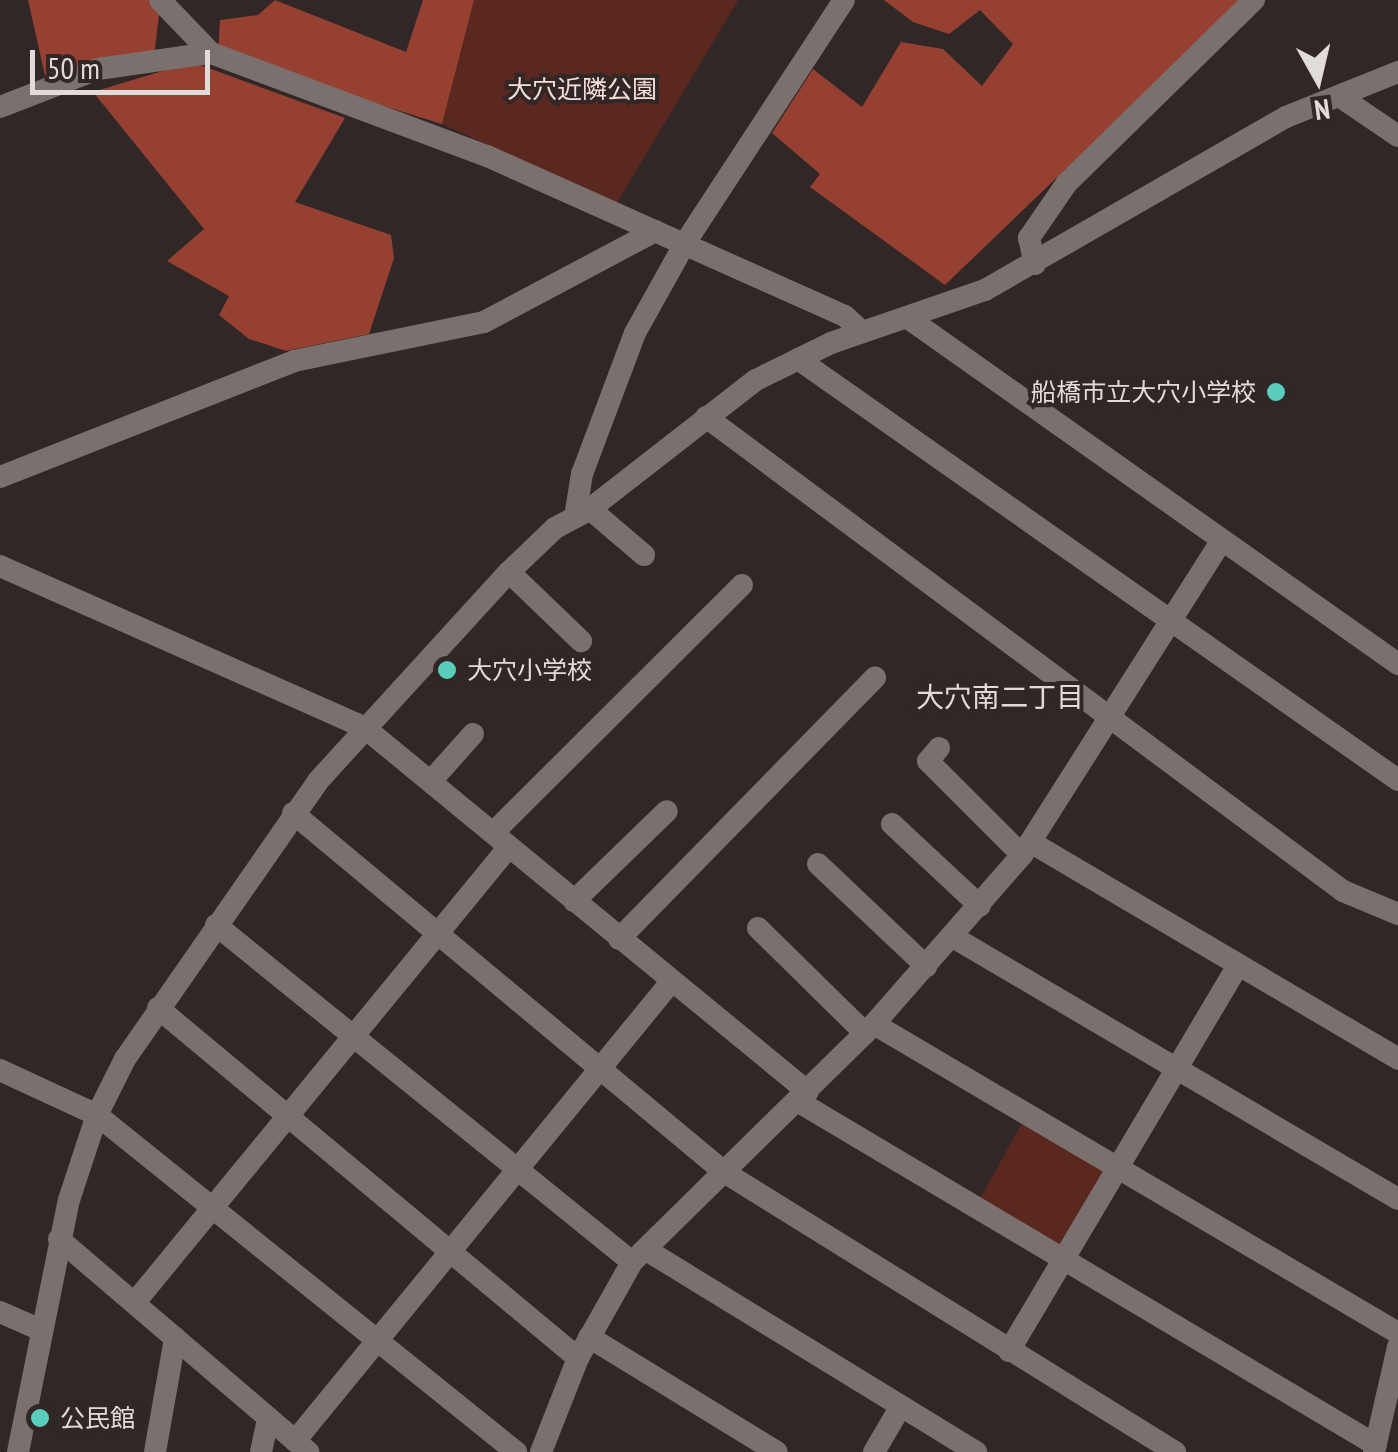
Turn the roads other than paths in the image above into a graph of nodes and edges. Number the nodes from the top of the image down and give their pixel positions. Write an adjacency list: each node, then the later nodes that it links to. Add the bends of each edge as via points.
1 (160, 0): 4 (street)
2 (844, 0): 10 (street)
3 (1254, 0): 11 (street, via 1067,183 1029,238)
4 (211, 53): 7 (street, via 98,70); 9 (street, via 487,156)
5 (1398, 72): 6 (street)
6 (1339, 96): 8 (street); 11 (street, via 1286,118)
7 (0, 107)
8 (1398, 136)
9 (655, 232): 10 (street); 16 (street, via 484,322 294,361)
10 (685, 242): 13 (street, via 846,316); 17 (street, via 635,334 582,474)
11 (1035, 264): 12 (street)
12 (908, 318): 13 (street); 18 (street)
13 (862, 332): 14 (street)
14 (798, 359): 15 (street); 23 (street)
15 (706, 417): 17 (street); 27 (street)
16 (0, 477)
17 (583, 513): 19 (street); 21 (street)
18 (1222, 540): 23 (street); 25 (street)
19 (644, 555)
20 (0, 566): 28 (street)
21 (510, 572): 24 (street); 28 (street)
22 (742, 584): 36 (street)
23 (1168, 621): 27 (street); 32 (street)
24 (580, 641)
25 (1398, 664)
26 (875, 678): 46 (street)
27 (1104, 717): 37 (street); 41 (street, via 1343,891)
28 (366, 728): 31 (street); 34 (street)
29 (474, 734): 31 (street)
30 (939, 748): 37 (street, via 928,761)
31 (431, 780): 36 (street)
32 (1398, 780)
33 (667, 812): 39 (street)
34 (293, 813): 42 (street); 44 (street)
35 (892, 824): 40 (street)
36 (501, 840): 39 (street); 44 (street)
37 (1027, 849): 40 (street); 48 (street)
38 (818, 864): 47 (street)
39 (574, 900): 46 (street)
40 (980, 906): 45 (street)
41 (1398, 914)
42 (216, 925): 50 (street); 52 (street)
43 (758, 928): 51 (street)
44 (438, 933): 52 (street); 55 (street)
45 (954, 937): 47 (street); 54 (street)
46 (619, 939): 49 (street)
47 (926, 966): 51 (street)
48 (1237, 966): 53 (street); 54 (street)
49 (671, 982): 55 (street); 57 (street)
50 (158, 1008): 58 (street); 59 (street)
51 (870, 1028): 57 (street); 61 (street)
52 (355, 1035): 59 (street); 60 (street)
53 (1398, 1059)
54 (1177, 1066): 61 (street); 63 (street)
55 (600, 1069): 60 (street); 62 (street)
56 (0, 1070): 58 (street)
57 (803, 1097): 62 (street); 68 (street)
58 (97, 1115): 64 (street); 65 (street)
59 (289, 1117): 64 (street); 66 (street)
60 (519, 1170): 66 (street); 67 (street)
61 (1118, 1171): 68 (street); 72 (street)
62 (724, 1172): 67 (street); 77 (street)
63 (1398, 1199)
64 (214, 1208): 69 (street); 74 (street)
65 (59, 1239): 69 (street); 71 (street)
66 (450, 1251): 74 (street); 75 (street)
67 (640, 1256): 75 (street); 78 (street)
68 (1062, 1262): 77 (street); 81 (street)
69 (136, 1301): 73 (street)
70 (0, 1312): 71 (street)
71 (42, 1330): 82 (street)
72 (1398, 1334)
73 (175, 1338): 79 (street); 83 (street)
74 (378, 1342): 80 (street); 85 (street)
75 (583, 1348): 86 (street); 87 (street)
76 (1398, 1348): 81 (street)
77 (1009, 1351): 90 (street)
78 (901, 1406): 88 (street); 89 (street)
79 (268, 1418): 80 (street); 84 (street)
80 (301, 1446)
81 (1375, 1449)
82 (18, 1452)
83 (155, 1452)
84 (261, 1452)
85 (516, 1452)
86 (541, 1452)
87 (777, 1452)
88 (874, 1452)
89 (976, 1452)
90 (1175, 1452)

